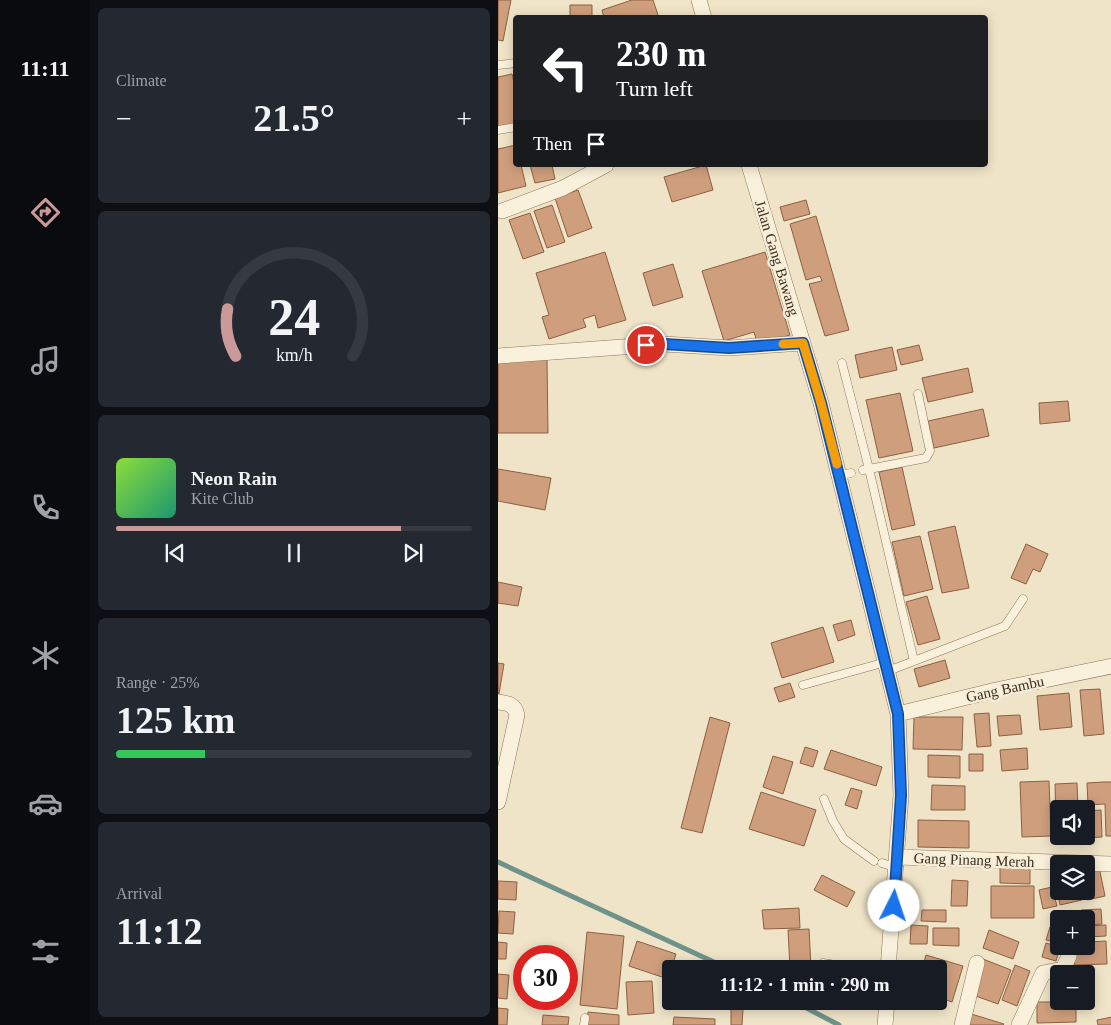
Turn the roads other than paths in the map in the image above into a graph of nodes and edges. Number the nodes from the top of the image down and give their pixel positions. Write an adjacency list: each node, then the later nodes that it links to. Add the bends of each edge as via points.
1 (699, 0): 2 (street)
2 (703, 15)
3 (513, 62): 4 (lane)
4 (498, 65)
5 (513, 128): 6 (lane)
6 (498, 130)
7 (602, 167): 9 (street, via 563,188)
8 (750, 167): 10 (street, Jalan Gang Bawang)
9 (502, 211)
10 (803, 343): 11 (street, via 729,348 664,344); 17 (street, Jalan Gang Bawang, via 845,474)
11 (498, 356)
12 (842, 363): 14 (lane)
13 (918, 394): 14 (lane, via 929,455)
14 (866, 470): 16 (lane)
15 (1023, 599): 16 (lane, via 1005,626)
16 (914, 662): 17 (lane)
17 (887, 666): 19 (lane); 21 (street, Jalan Gang Bawang)
18 (1112, 666): 21 (street, Gang Bambu)
19 (803, 685)
20 (498, 702): 23 (street, via 514,707 517,723)
21 (898, 714): 25 (street, Jalan Gang Bawang, via 901,795)
22 (824, 799): 24 (lane, via 844,839)
23 (498, 802)
24 (874, 861)
25 (892, 863): 26 (street, Gang Pinang Merah); 28 (street, Jalan Gang Bawang)
26 (1112, 864)
27 (1069, 955): 33 (street, via 1063,969 1043,973)
28 (888, 960)
29 (977, 962): 32 (street)
30 (886, 1010): 31 (street)
31 (885, 1025)
32 (962, 1025)
33 (1019, 1025)

